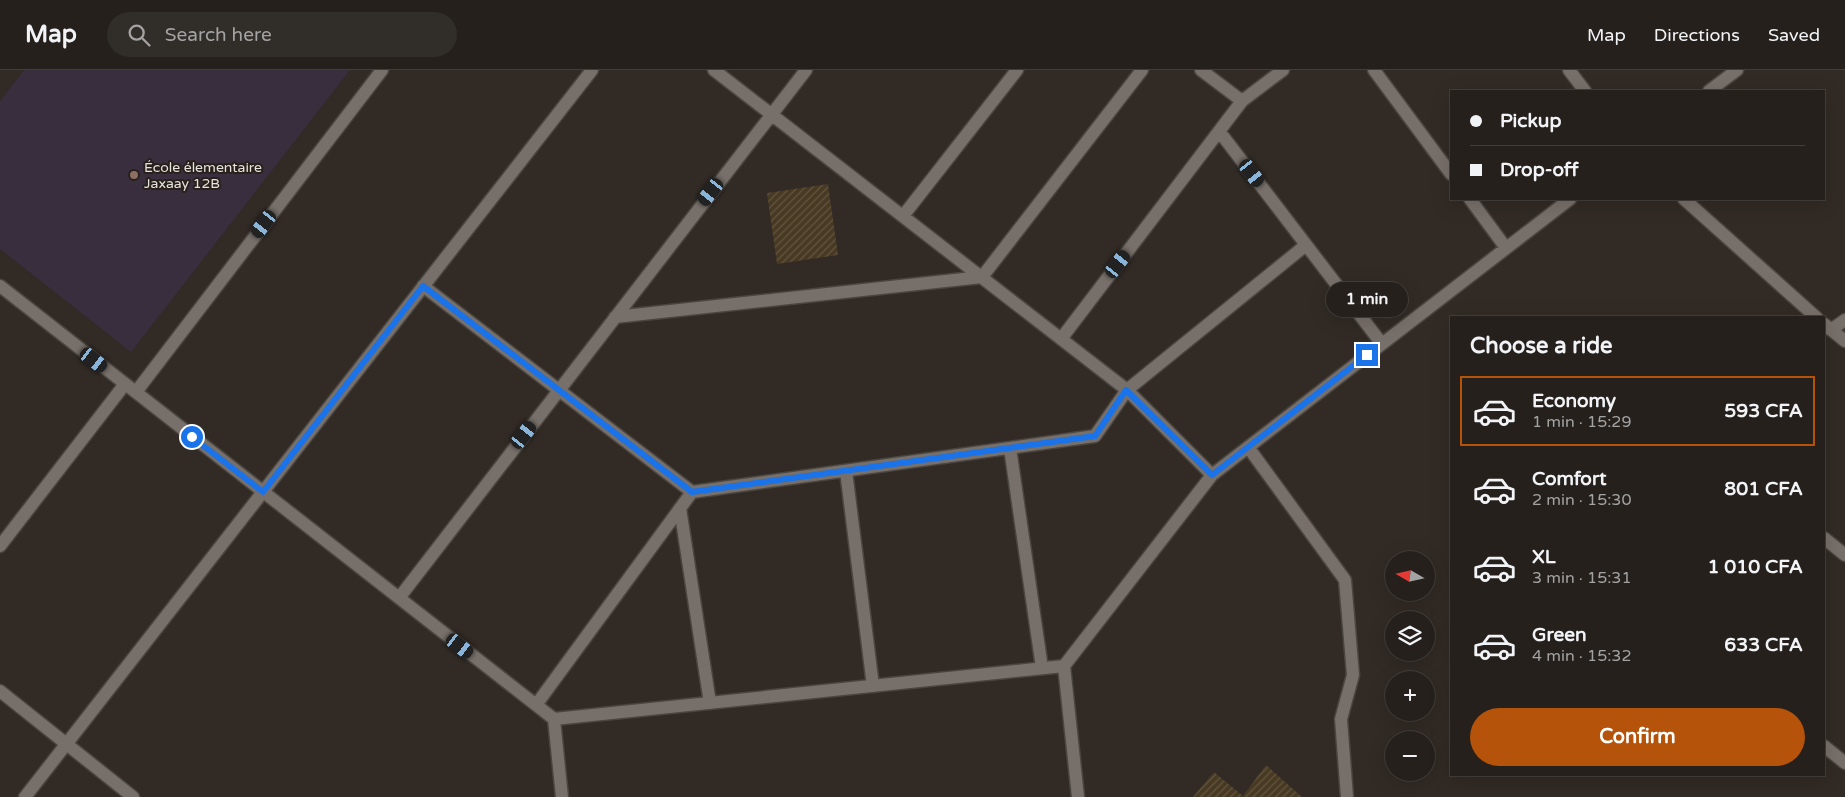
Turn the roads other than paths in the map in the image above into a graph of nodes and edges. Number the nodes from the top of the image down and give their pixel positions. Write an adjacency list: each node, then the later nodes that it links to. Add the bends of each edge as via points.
1 (382, 70): 37 (street)
2 (592, 70): 26 (street)
3 (714, 70): 15 (street)
4 (806, 70): 15 (street)
5 (1017, 70): 21 (street)
6 (1142, 70): 24 (street)
7 (1201, 70): 14 (street)
8 (1283, 70): 14 (street)
9 (1374, 70): 17 (street)
10 (1569, 70): 12 (street)
11 (1736, 70): 13 (street)
12 (1584, 90)
13 (1710, 90)
14 (1242, 101): 16 (street)
15 (772, 114): 21 (street); 28 (street)
16 (1220, 131): 22 (street); 31 (street)
17 (1450, 173)
18 (1471, 200): 23 (street)
19 (1569, 200): 23 (street)
20 (1685, 200): 27 (street)
21 (903, 216): 24 (street)
22 (1306, 244): 33 (street); 36 (street)
23 (1506, 248): 33 (street)
24 (982, 277): 28 (street); 31 (street)
25 (0, 286): 34 (street)
26 (423, 286): 35 (street); 42 (street)
27 (1815, 316)
28 (615, 317): 35 (street)
29 (1845, 320): 30 (street)
30 (1828, 327): 32 (street)
31 (1062, 339): 36 (street)
32 (1845, 341)
33 (1382, 344): 38 (street)
34 (125, 384): 37 (street); 46 (street)
35 (559, 390): 43 (street); 48 (street)
36 (1126, 390): 39 (street, via 1095,436); 41 (street)
37 (136, 392): 42 (street)
38 (1248, 446): 41 (street); 63 (street, via 1345,580 1353,675 1342,719)
39 (1010, 448): 40 (street); 50 (street)
40 (846, 471): 43 (street); 51 (street)
41 (1212, 475): 49 (street)
42 (263, 492): 48 (street); 56 (street)
43 (692, 492): 44 (street)
44 (680, 508): 53 (street); 54 (street)
45 (1825, 539): 47 (street)
46 (0, 546)
47 (1845, 555)
48 (398, 598): 54 (street)
49 (1064, 666): 50 (street); 62 (street)
50 (1042, 668): 51 (street)
51 (873, 686): 53 (street)
52 (0, 691): 56 (street)
53 (710, 703): 55 (street)
54 (536, 705): 55 (street)
55 (554, 719): 61 (street)
56 (66, 744): 59 (street); 60 (street)
57 (1825, 747): 58 (street)
58 (1845, 763)
59 (25, 797)
60 (133, 797)
61 (562, 797)
62 (1078, 797)
63 (1347, 797)

